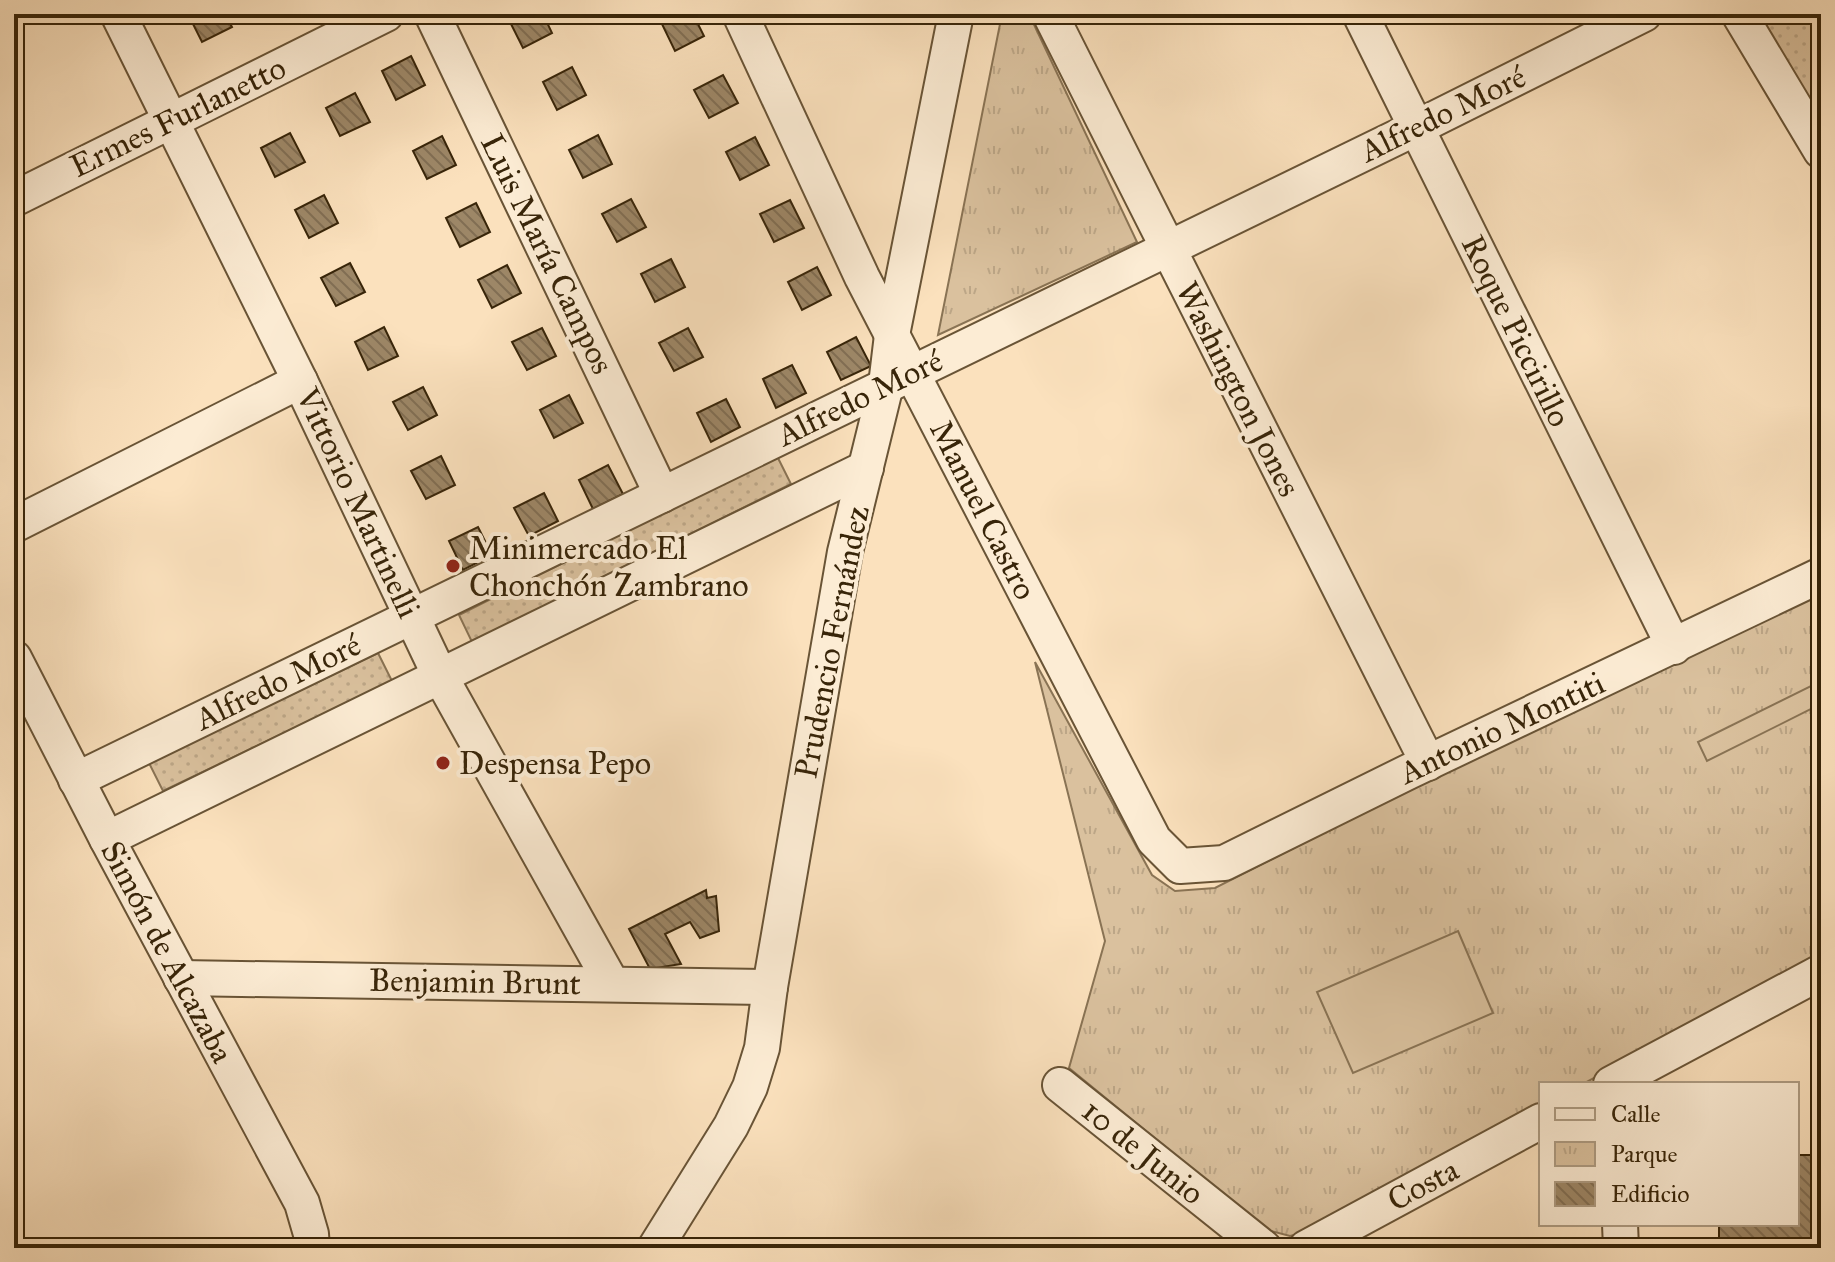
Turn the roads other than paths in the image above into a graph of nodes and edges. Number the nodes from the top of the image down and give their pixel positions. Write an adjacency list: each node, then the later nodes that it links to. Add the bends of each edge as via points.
1 (118, 14): 10 (street, Vittorio Martinelli)
2 (386, 14): 10 (street, Ermes Furlanetto)
3 (432, 14): 19 (street, Luis María Campos)
4 (740, 14): 15 (street)
5 (956, 14): 15 (street, Prudencio Fernández)
6 (1050, 14): 14 (street, Washington Jones)
7 (1360, 14): 11 (street, Roque Piccirillo)
8 (1644, 14): 11 (street, Alfredo Moré)
9 (1739, 14): 12 (street)
10 (171, 120): 13 (street, Ermes Furlanetto); 17 (street, Vittorio Martinelli)
11 (1416, 128): 14 (street, Alfredo Moré); 23 (street, Roque Piccirillo)
12 (1821, 151)
13 (14, 199)
14 (1168, 249): 16 (street, Alfredo Moré); 26 (street, Washington Jones)
15 (892, 335): 16 (street, Prudencio Fernández)
16 (899, 379): 18 (street, Prudencio Fernández); 19 (street, Alfredo Moré); 29 (street, Manuel Castro, via 1154,840)
17 (300, 381): 20 (street); 22 (street, Vittorio Martinelli)
18 (866, 468): 25 (street, Alfredo Moré); 33 (street, Prudencio Fernández, via 845,552)
19 (662, 495): 22 (street, Alfredo Moré)
20 (14, 525)
21 (1821, 575): 23 (street, Antonio Montiti)
22 (412, 617): 25 (street, Vittorio Martinelli); 27 (street, Alfredo Moré)
23 (1674, 647): 26 (street, Antonio Montiti)
24 (14, 658): 27 (street, Simón de Alcazaba)
25 (440, 676): 28 (street, Alfredo Moré); 32 (street, Vittorio Martinelli)
26 (1428, 763): 29 (street, Antonio Montiti, via 1224,863)
27 (76, 780): 28 (street, Simón de Alcazaba)
28 (107, 839): 31 (street, Simón de Alcazaba)
29 (1180, 866)
30 (1821, 972): 34 (street)
31 (181, 978): 32 (street, Benjamin Brunt); 38 (street, Simón de Alcazaba, via 302,1203)
32 (612, 984): 33 (street, Benjamin Brunt)
33 (770, 987): 39 (street, Prudencio Fernández, via 762,1048 750,1087)
34 (1619, 1082)
35 (1060, 1085): 40 (street, 10 de Junio)
36 (1539, 1122): 41 (street, Costa)
37 (1620, 1226): 42 (street)
38 (312, 1248)
39 (655, 1248)
40 (1264, 1248)
41 (1306, 1248)
42 (1621, 1248)

